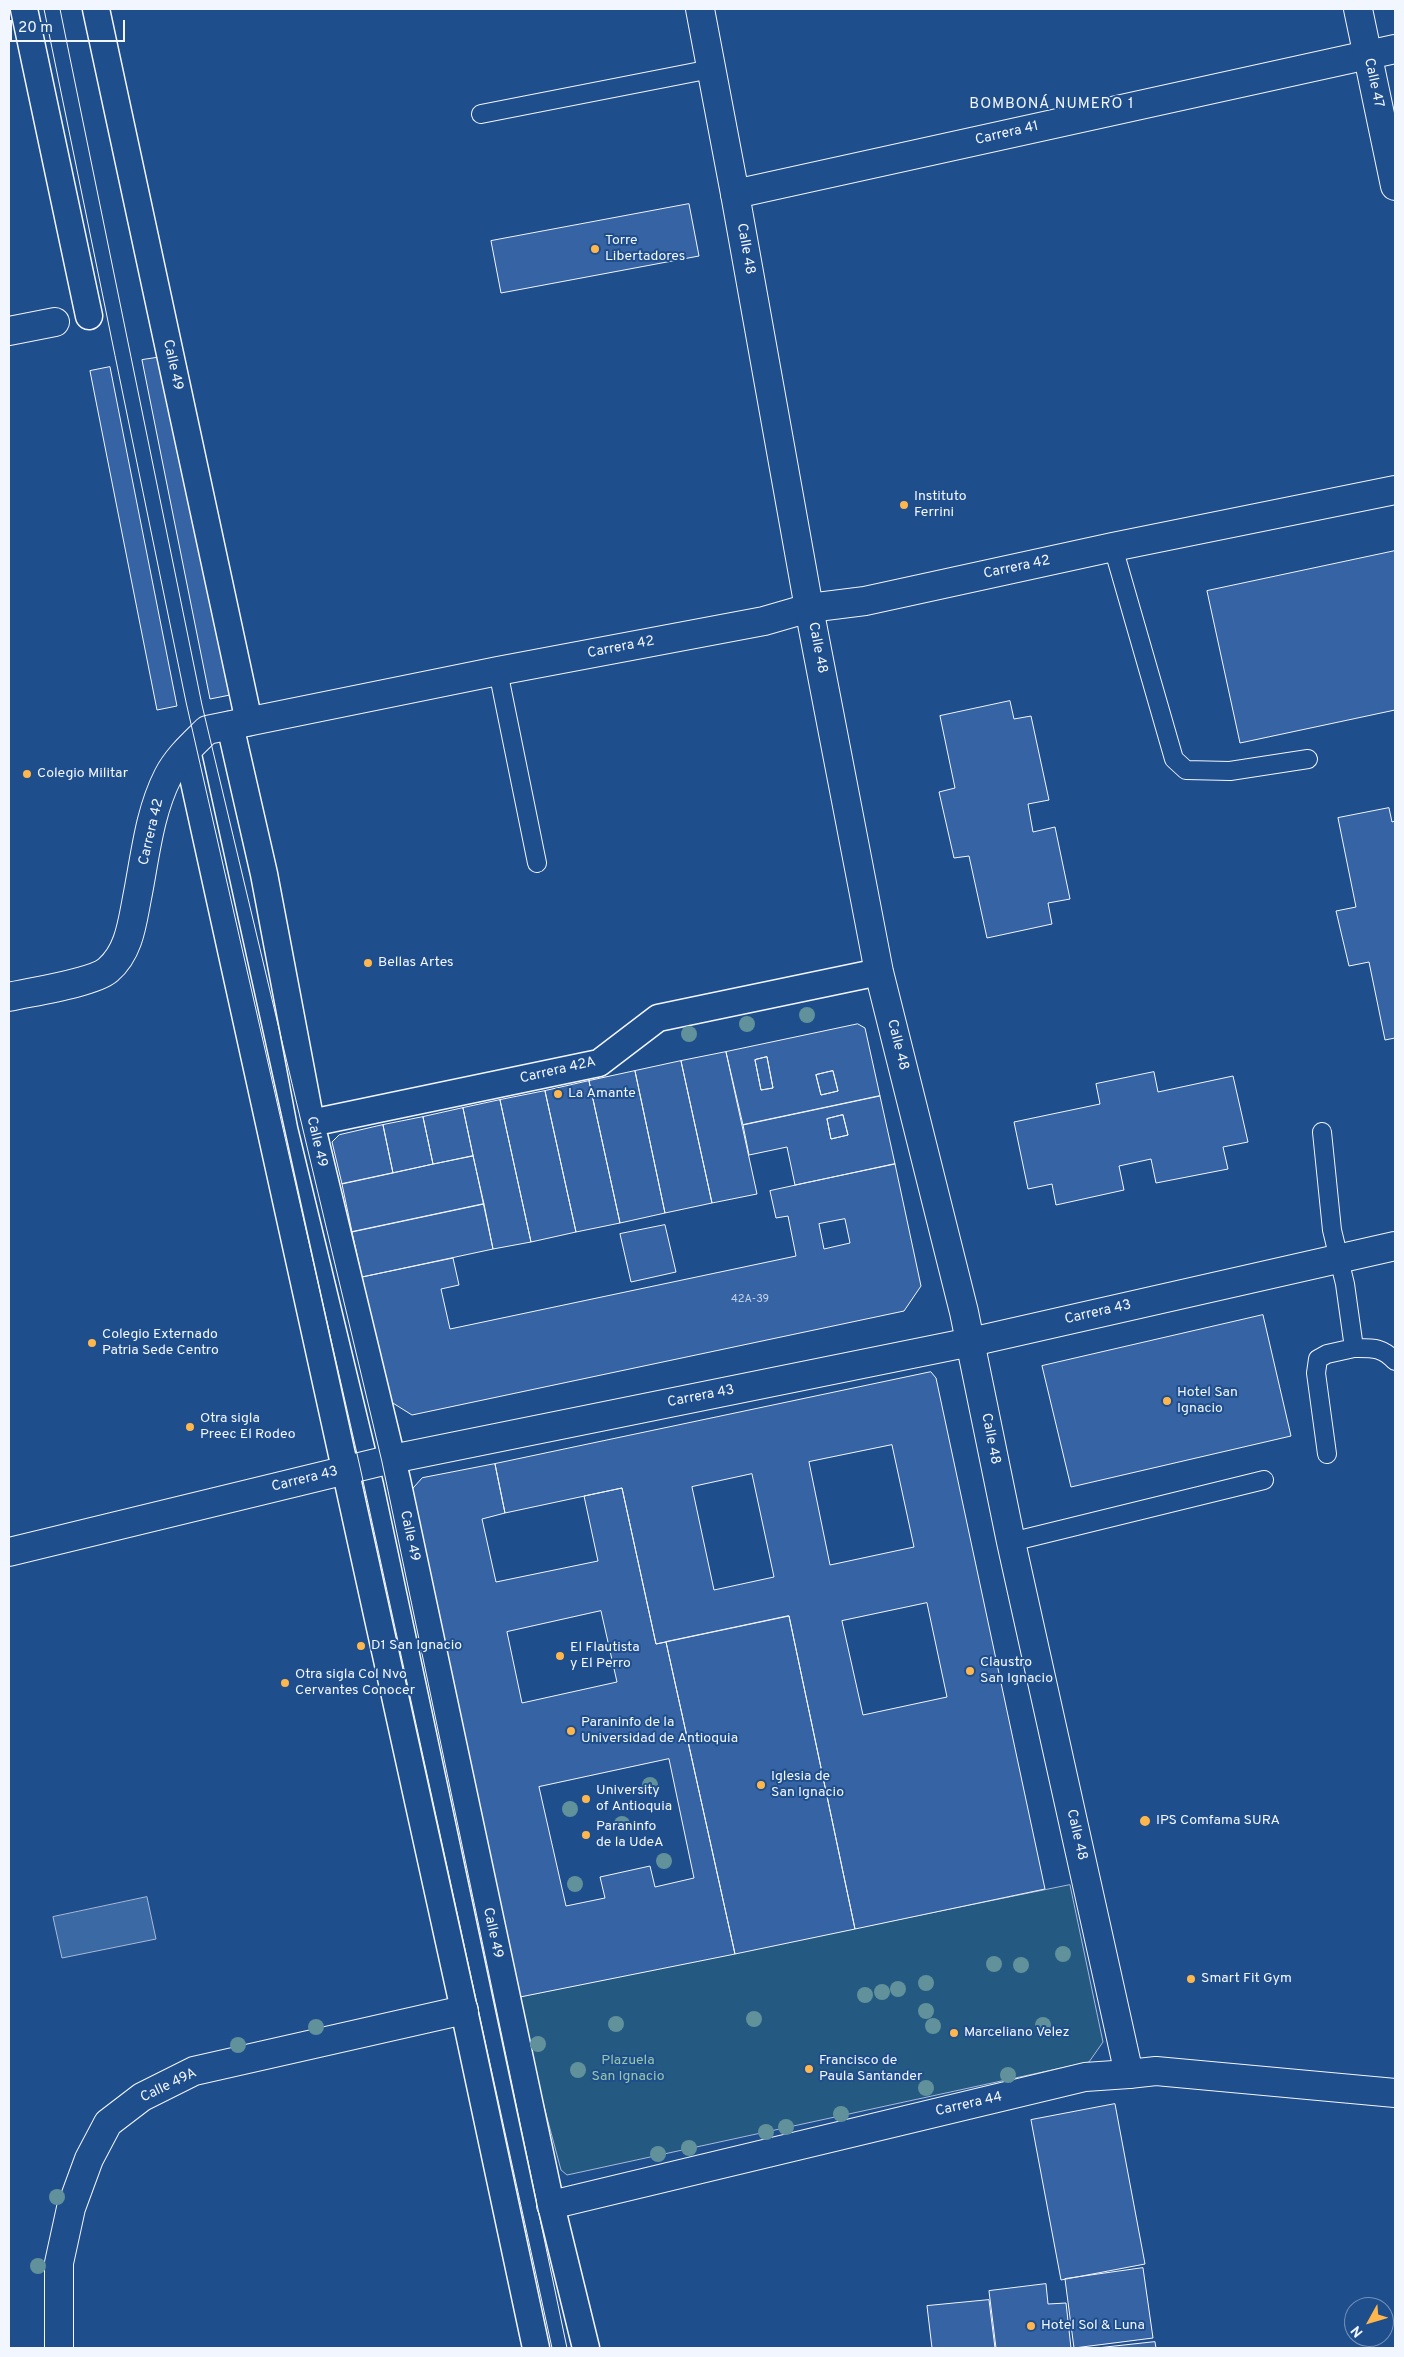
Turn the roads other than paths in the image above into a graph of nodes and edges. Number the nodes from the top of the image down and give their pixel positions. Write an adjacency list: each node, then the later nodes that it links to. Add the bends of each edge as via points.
1 (24, 9): 11 (street)
2 (96, 9): 18 (street, Calle 49)
3 (700, 9): 7 (street, Calle 48)
4 (1358, 9): 6 (street, Calle 47)
5 (1395, 49): 6 (street, Carrera 41)
6 (1367, 54): 9 (street, Calle 47); 10 (street, Carrera 41)
7 (711, 69): 8 (lane); 10 (street, Calle 48)
8 (481, 114)
9 (1395, 186)
10 (736, 194): 16 (street, Calle 48)
11 (89, 316)
12 (55, 322): 13 (street)
13 (9, 331)
14 (1395, 490): 15 (street, Carrera 42)
15 (1113, 547): 16 (street, Carrera 42, via 864,601); 20 (lane, via 1174,760 1186,770 1230,771)
16 (809, 608): 17 (street, Carrera 42, via 764,621); 22 (street, Calle 48)
17 (498, 671): 18 (street, Carrera 42); 21 (lane)
18 (240, 723): 19 (street, Carrera 42, via 208,730); 24 (street, Calle 49, via 264,874)
19 (187, 750): 23 (street, Carrera 42, via 168,776 156,805 130,933 122,955 107,972); 33 (street)
20 (1308, 759)
21 (537, 863)
22 (879, 972): 24 (street, Carrera 42A, via 658,1018 599,1063); 28 (street, Calle 48)
23 (9, 996)
24 (311, 1123): 32 (street, Calle 49)
25 (1322, 1132): 27 (lane, via 1332,1230)
26 (1395, 1246): 27 (street, Carrera 43)
27 (1339, 1259): 28 (street, Carrera 43); 29 (lane)
28 (971, 1342): 32 (street, Carrera 43); 35 (street, Calle 48)
29 (1354, 1348): 30 (lane, via 1386,1352); 31 (lane, via 1318,1359 1316,1373)
30 (1395, 1361)
31 (1327, 1454)
32 (392, 1459): 33 (street, Carrera 43); 40 (street, Calle 49)
33 (346, 1470): 36 (street, Carrera 43); 37 (street)
34 (1264, 1480): 35 (lane)
35 (1011, 1542): 38 (street, Calle 48)
36 (10, 1549)
37 (464, 2010): 41 (street, Calle 49A, via 194,2071 142,2097 108,2123 89,2160 71,2208 59,2263); 42 (street)
38 (1129, 2074): 39 (street, Carrera 44, via 1156,2071); 40 (street, Carrera 44, via 1085,2078)
39 (1395, 2093)
40 (550, 2205): 43 (street, Calle 49)
41 (59, 2348)
42 (536, 2348)
43 (586, 2348)

